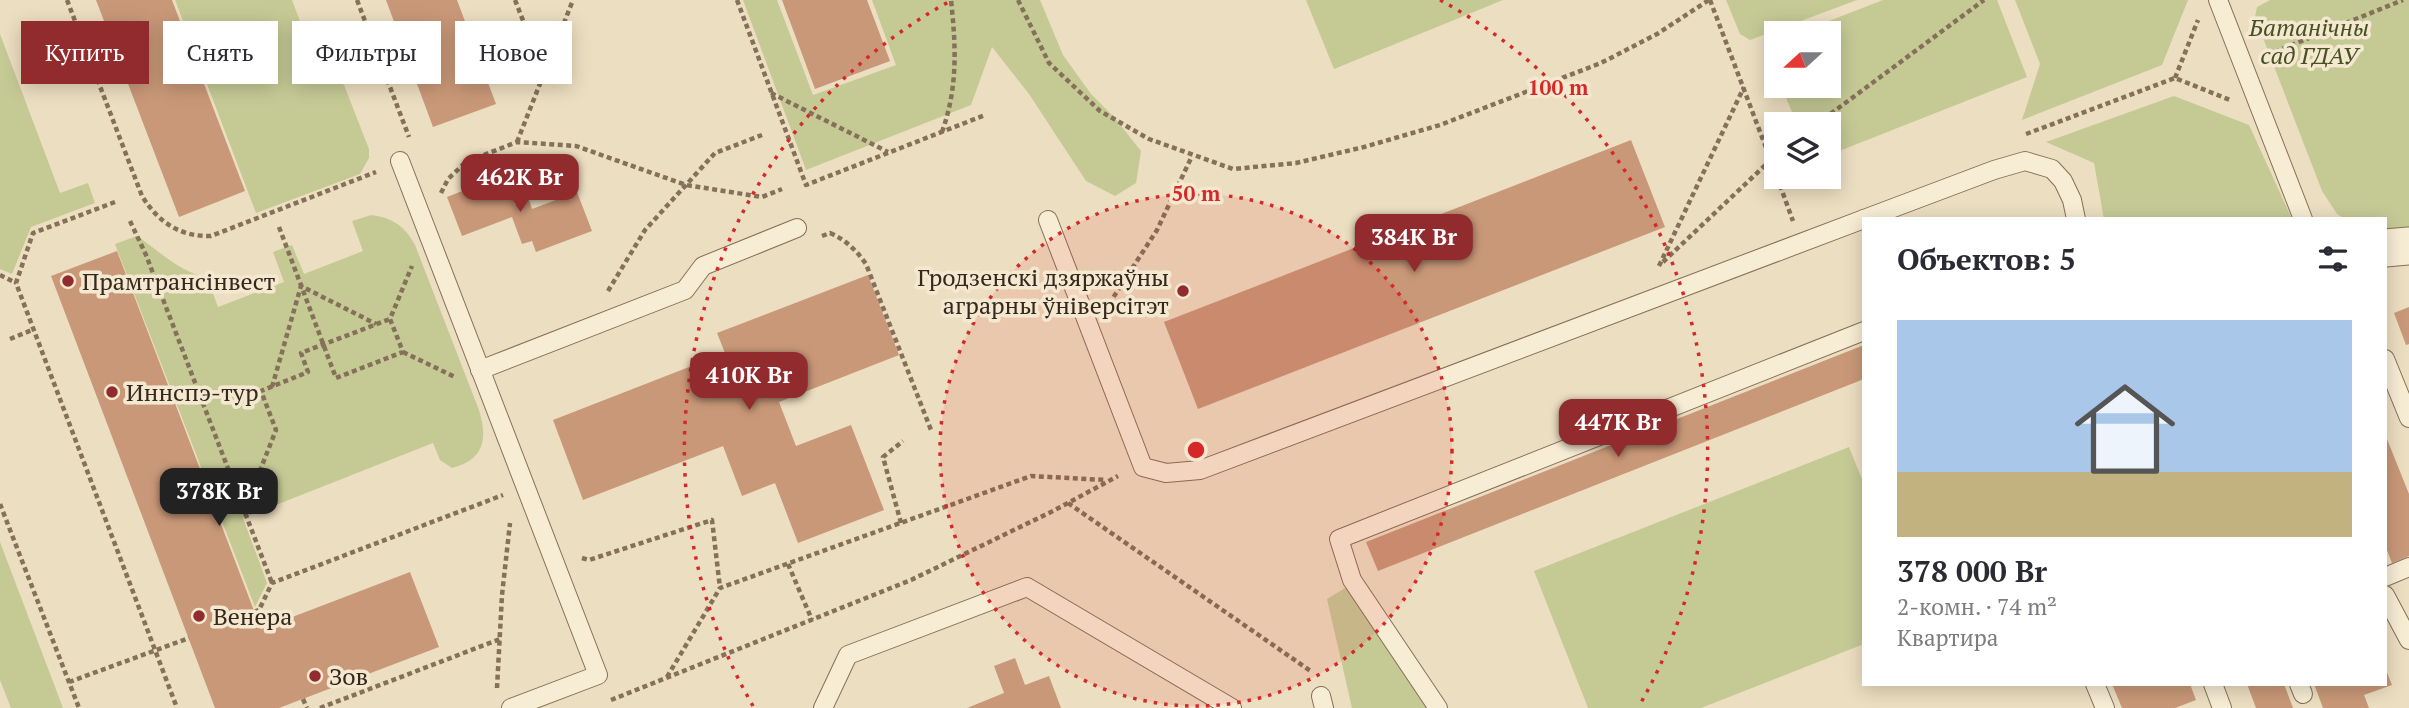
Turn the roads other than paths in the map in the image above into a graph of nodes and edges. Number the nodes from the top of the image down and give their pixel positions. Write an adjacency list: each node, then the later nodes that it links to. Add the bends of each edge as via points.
1 (2218, 0): 5 (lane)
2 (400, 161): 13 (lane)
3 (1869, 217): 4 (lane, via 2025,161 2052,169 2063,181)
4 (2076, 217)
5 (2302, 217)
6 (1048, 220): 7 (lane, via 1143,467 1166,473 1200,470)
7 (1862, 220)
8 (797, 228): 13 (lane, via 703,266 685,290)
9 (2409, 246): 10 (street)
10 (2387, 248)
11 (1862, 332): 24 (lane, via 1339,539 1352,580)
12 (2387, 364): 14 (lane)
13 (480, 370): 21 (lane, via 598,675)
14 (2409, 418)
15 (2409, 567): 16 (lane)
16 (2387, 576)
17 (2387, 599): 18 (lane)
18 (2409, 640)
19 (2096, 686): 25 (lane)
20 (2214, 686): 26 (lane)
21 (511, 708)
22 (823, 708): 23 (lane, via 848,655 1027,587)
23 (1232, 708)
24 (1438, 708)
25 (2105, 708)
26 (2222, 708)

